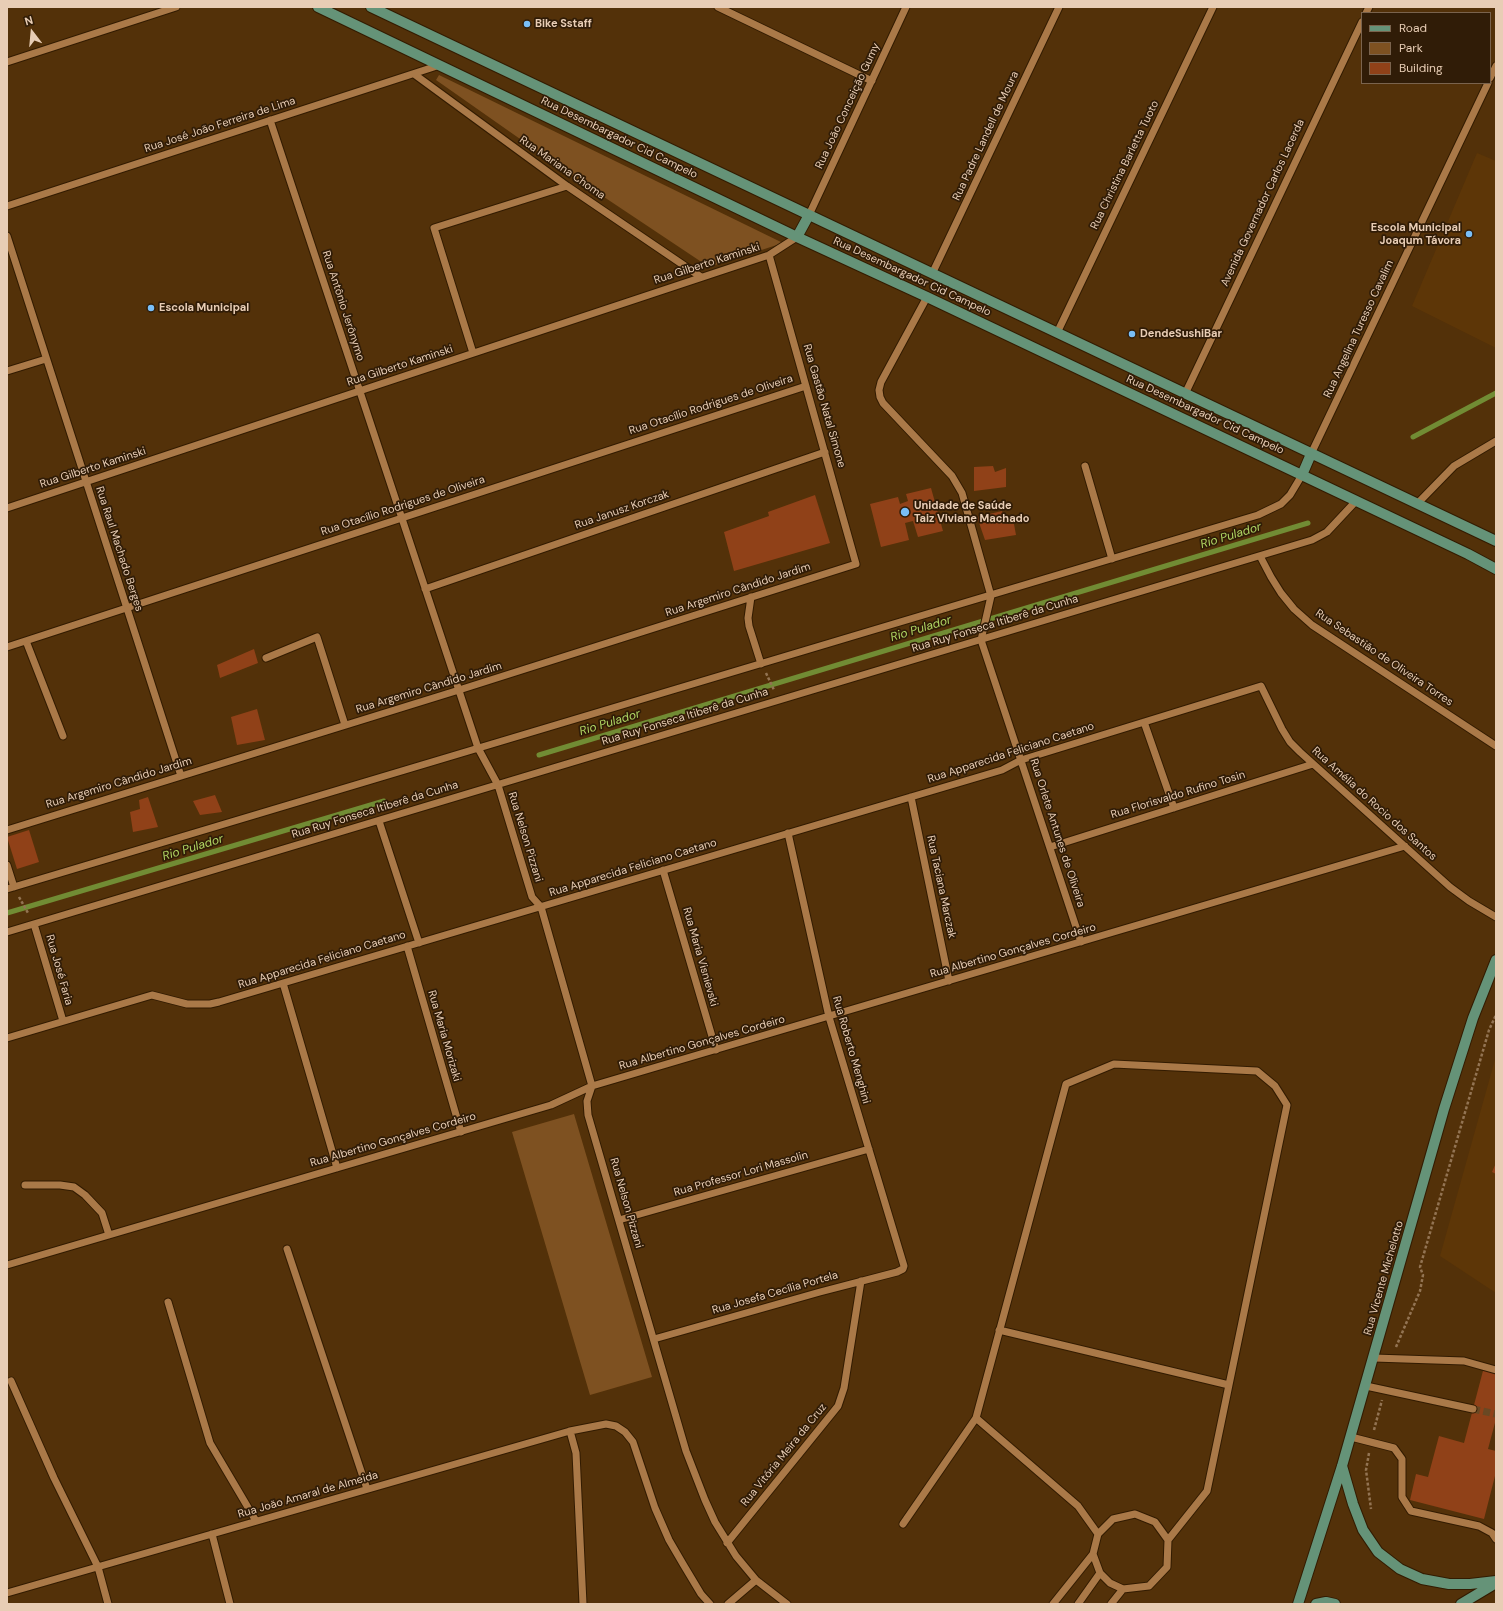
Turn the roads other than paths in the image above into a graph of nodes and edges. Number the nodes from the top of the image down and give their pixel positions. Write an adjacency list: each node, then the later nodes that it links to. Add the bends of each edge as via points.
1 (176, 7): 9 (street)
2 (318, 7): 10 (main road, Rua Desembargador Cid Campelo)
3 (371, 7): 19 (main road, Rua Desembargador Cid Campelo)
4 (718, 7): 14 (street)
5 (906, 7): 14 (street, Rua João Conceição Gumy)
6 (1059, 7): 23 (street, Rua Padre Landell de Moura)
7 (1213, 7): 26 (street, Rua Christina Barletta Tuoto)
8 (1361, 24): 32 (street, Avenida Governador Carlos Lacerda)
9 (7, 62)
10 (440, 65): 12 (street, Rua José João Ferreira de Lima); 21 (main road, Rua Desembargador Cid Campelo)
11 (1496, 66): 13 (street)
12 (414, 74): 16 (street, Rua José João Ferreira de Lima); 17 (street, Rua Mariana Choma)
13 (1491, 76)
14 (872, 81): 19 (street, Rua João Conceição Gumy)
15 (1488, 84): 35 (street, Rua Angelina Turesso Cavalim)
16 (270, 120): 18 (street, Rua José João Ferreira de Lima); 31 (street, Rua Antônio Jerônymo)
17 (567, 186): 24 (street, Rua Mariana Choma); 27 (street, via 434,228)
18 (7, 206)
19 (809, 215): 21 (main road); 23 (main road, Rua Desembargador Cid Campelo)
20 (7, 236): 28 (street, Rua Raul Machado Berges)
21 (796, 237): 22 (street, Rua Gilberto Kaminski); 25 (main road, Rua Desembargador Cid Campelo)
22 (769, 255): 24 (street, Rua Gilberto Kaminski); 30 (street, Rua Gastão Natal Simone)
23 (932, 274): 26 (main road, Rua Desembargador Cid Campelo)
24 (701, 277): 27 (street, Rua Gilberto Kaminski)
25 (927, 297): 37 (main road, Rua Desembargador Cid Campelo); 49 (street, via 881,382 880,397 958,484)
26 (1057, 333): 32 (main road, Rua Desembargador Cid Campelo)
27 (473, 353): 31 (street, Rua Gilberto Kaminski)
28 (46, 359): 29 (street); 38 (street, Rua Raul Machado Berges)
29 (7, 371)
30 (806, 386): 34 (street, Rua Gastão Natal Simone); 42 (street, Rua Otacílio Rodrigues de Oliveira)
31 (360, 391): 38 (street, Rua Gilberto Kaminski); 42 (street, Rua Antônio Jerônymo)
32 (1185, 394): 35 (main road, Rua Desembargador Cid Campelo)
33 (1496, 441): 40 (street, via 1454,466)
34 (825, 452): 46 (street, Rua Gastão Natal Simone); 48 (street, Rua Janusz Korczak)
35 (1311, 454): 37 (main road); 40 (main road, Rua Desembargador Cid Campelo)
36 (1085, 466): 45 (street)
37 (1302, 475): 39 (main road, Rua Desembargador Cid Campelo); 45 (street, via 1290,496 1269,511)
38 (86, 482): 41 (street, Rua Gilberto Kaminski); 51 (street, Rua Raul Machado Berges)
39 (1356, 501): 44 (street, Rua Ruy Fonseca Itiberê da Cunha, via 1320,537); 47 (main road, Rua Desembargador Cid Campelo)
40 (1417, 504): 43 (main road, Rua Desembargador Cid Campelo)
41 (7, 508)
42 (402, 518): 48 (street, Rua Antônio Jerônymo); 51 (street, Rua Otacílio Rodrigues de Oliveira)
43 (1496, 541)
44 (1260, 556): 52 (street, Rua Ruy Fonseca Itiberê da Cunha); 62 (street, Rua Sebastião de Oliveira Torres, via 1281,593 1312,625)
45 (1112, 559): 49 (street)
46 (856, 564): 50 (street, Rua Argemiro Cândido Jardim)
47 (1496, 569)
48 (425, 589): 58 (street, Rua Antônio Jerônymo)
49 (991, 596): 52 (street); 56 (street)
50 (751, 597): 56 (street, via 749,626); 58 (street, Rua Argemiro Cândido Jardim)
51 (126, 608): 53 (street, Rua Otacílio Rodrigues de Oliveira); 66 (street, Rua Raul Machado Berges)
52 (981, 640): 64 (street, Rua Orlete Antunes de Oliveira); 67 (street, Rua Ruy Fonseca Itiberê da Cunha)
53 (26, 641): 54 (street, Rua Otacílio Rodrigues de Oliveira); 61 (street)
54 (7, 647)
55 (266, 658): 60 (street, via 317,637)
56 (761, 664): 63 (street)
57 (1261, 686): 59 (street, Rua Apparecida Feliciano Caetano); 65 (street, Rua Amélia do Rocio dos Santos, via 1290,742)
58 (459, 690): 60 (street, Rua Argemiro Cândido Jardim); 63 (street, Rua Antônio Jerônymo)
59 (1144, 722): 64 (street, Rua Apparecida Feliciano Caetano); 69 (street)
60 (346, 725): 66 (street, Rua Argemiro Cândido Jardim)
61 (63, 736)
62 (1496, 746)
63 (478, 748): 67 (street, Rua Nelson Pizzani); 77 (street)
64 (1021, 760): 68 (street, Rua Apparecida Feliciano Caetano, via 1002,770); 73 (street, Rua Orlete Antunes de Oliveira)
65 (1313, 764): 69 (street, Rua Florisvaldo Rufino Tosin); 74 (street, Rua Amélia do Rocio dos Santos)
66 (181, 776): 71 (street, Rua Argemiro Cândido Jardim)
67 (498, 785): 70 (street, Rua Ruy Fonseca Itiberê da Cunha); 78 (street, Rua Nelson Pizzani, via 532,897)
68 (911, 797): 72 (street, Rua Apparecida Feliciano Caetano); 86 (street, Rua Taciana Marczak)
69 (1174, 808): 73 (street, Rua Florisvaldo Rufino Tosin)
70 (379, 821): 80 (street, Rua Ruy Fonseca Itiberê da Cunha); 83 (street)
71 (7, 830)
72 (788, 833): 76 (street, Rua Apparecida Feliciano Caetano); 88 (street, Rua Roberto Menghini)
73 (1050, 846): 82 (street, Rua Orlete Antunes de Oliveira)
74 (1405, 846): 79 (street, Rua Amélia do Rocio dos Santos, via 1459,894); 82 (street, Rua Albertino Gonçalves Cordeiro)
75 (7, 865): 77 (street)
76 (663, 870): 78 (street, Rua Apparecida Feliciano Caetano); 91 (street, Rua Maria Visnievski)
77 (10, 888)
78 (541, 907): 83 (street, Rua Apparecida Feliciano Caetano); 92 (street, Rua Nelson Pizzani)
79 (1496, 917)
80 (34, 924): 81 (street, Rua Ruy Fonseca Itiberê da Cunha); 89 (street, Rua José Faria)
81 (7, 932)
82 (1081, 942): 86 (street, Rua Albertino Gonçalves Cordeiro)
83 (419, 943): 84 (street, Rua Apparecida Feliciano Caetano)
84 (406, 946): 87 (street, Rua Apparecida Feliciano Caetano); 93 (street, Rua Maria Morizaki)
85 (1496, 960): 106 (main road, Rua Vicente Michelotto, via 1473,1018 1444,1109)
86 (949, 981): 88 (street, Rua Albertino Gonçalves Cordeiro)
87 (283, 983): 89 (street, Rua Apparecida Feliciano Caetano, via 210,1004 188,1004 152,995); 95 (street)
88 (829, 1017): 91 (street, Rua Albertino Gonçalves Cordeiro); 94 (street, Rua Roberto Menghini)
89 (62, 1021): 90 (street, Rua Apparecida Feliciano Caetano)
90 (7, 1038)
91 (716, 1050): 92 (street, Rua Albertino Gonçalves Cordeiro)
92 (592, 1086): 93 (street, Rua Albertino Gonçalves Cordeiro, via 551,1105); 97 (street, Rua Nelson Pizzani, via 587,1100 588,1115)
93 (460, 1132): 95 (street, Rua Albertino Gonçalves Cordeiro)
94 (870, 1149): 97 (street, Rua Professor Lori Massolin); 101 (street, Rua Roberto Menghini, via 904,1262)
95 (337, 1168): 98 (street, Rua Albertino Gonçalves Cordeiro)
96 (25, 1185): 98 (street, via 74,1187 86,1195 102,1213)
97 (619, 1220): 105 (street, Rua Nelson Pizzani)
98 (109, 1235): 100 (street, Rua Albertino Gonçalves Cordeiro)
99 (287, 1249): 116 (street)
100 (7, 1265)
101 (903, 1269): 102 (street, Rua Josefa Cecília Portela)
102 (861, 1281): 105 (street, Rua Josefa Cecília Portela); 123 (street, Rua Vitória Meira da Cruz, via 844,1388 838,1406)
103 (168, 1302): 117 (street, via 210,1443)
104 (999, 1330): 109 (street); 109 (street, via 1066,1084 1114,1064 1257,1071 1276,1086 1287,1105); 112 (street)
105 (654, 1339): 123 (street, Rua Nelson Pizzani, via 695,1477)
106 (1374, 1358): 107 (street, via 1464,1362); 110 (main road, Rua Vicente Michelotto)
107 (1496, 1370)
108 (12, 1381): 125 (street, via 54,1478)
109 (1229, 1385): 122 (street, via 1207,1491)
110 (1366, 1386): 111 (street); 114 (main road, Rua Vicente Michelotto)
111 (1473, 1409)
112 (976, 1418): 118 (street); 120 (street, via 1078,1506)
113 (570, 1431): 116 (street, Rua João Amaral de Almeida); 133 (street, via 576,1453); 134 (street, Rua João Amaral de Almeida, via 606,1424 616,1426 625,1432 633,1442 655,1508 669,1540)
114 (1351, 1437): 115 (main road, Rua Vicente Michelotto); 121 (street, via 1394,1448 1402,1459 1402,1497 1411,1511 1479,1526 1492,1532)
115 (1342, 1466): 128 (main road, via 1363,1530 1378,1552 1400,1569 1422,1579 1449,1584); 140 (main road, Rua Vicente Michelotto)
116 (367, 1489): 117 (street, Rua João Amaral de Almeida)
117 (256, 1521): 119 (street, Rua João Amaral de Almeida)
118 (903, 1524)
119 (212, 1534): 125 (street, Rua João Amaral de Almeida); 132 (street)
120 (1098, 1534): 122 (street, via 1113,1519 1134,1514 1155,1522); 124 (street)
121 (1496, 1539)
122 (1168, 1540): 129 (street, via 1167,1567 1149,1586)
123 (727, 1543): 127 (street, Rua Nelson Pizzani)
124 (1093, 1554): 126 (street); 137 (street)
125 (98, 1567): 130 (street, Rua João Amaral de Almeida); 131 (street)
126 (1100, 1573): 129 (street, via 1110,1583); 138 (street)
127 (756, 1580): 135 (street); 136 (street, Rua Nelson Pizzani)
128 (1496, 1582): 143 (main road)
129 (1123, 1589): 139 (street)
130 (7, 1593)
131 (108, 1604)
132 (230, 1604)
133 (583, 1604)
134 (710, 1604)
135 (728, 1604)
136 (787, 1604)
137 (1054, 1604)
138 (1078, 1604)
139 (1111, 1604)
140 (1298, 1604)
141 (1316, 1604): 142 (main road)
142 (1335, 1604)
143 (1461, 1604)

